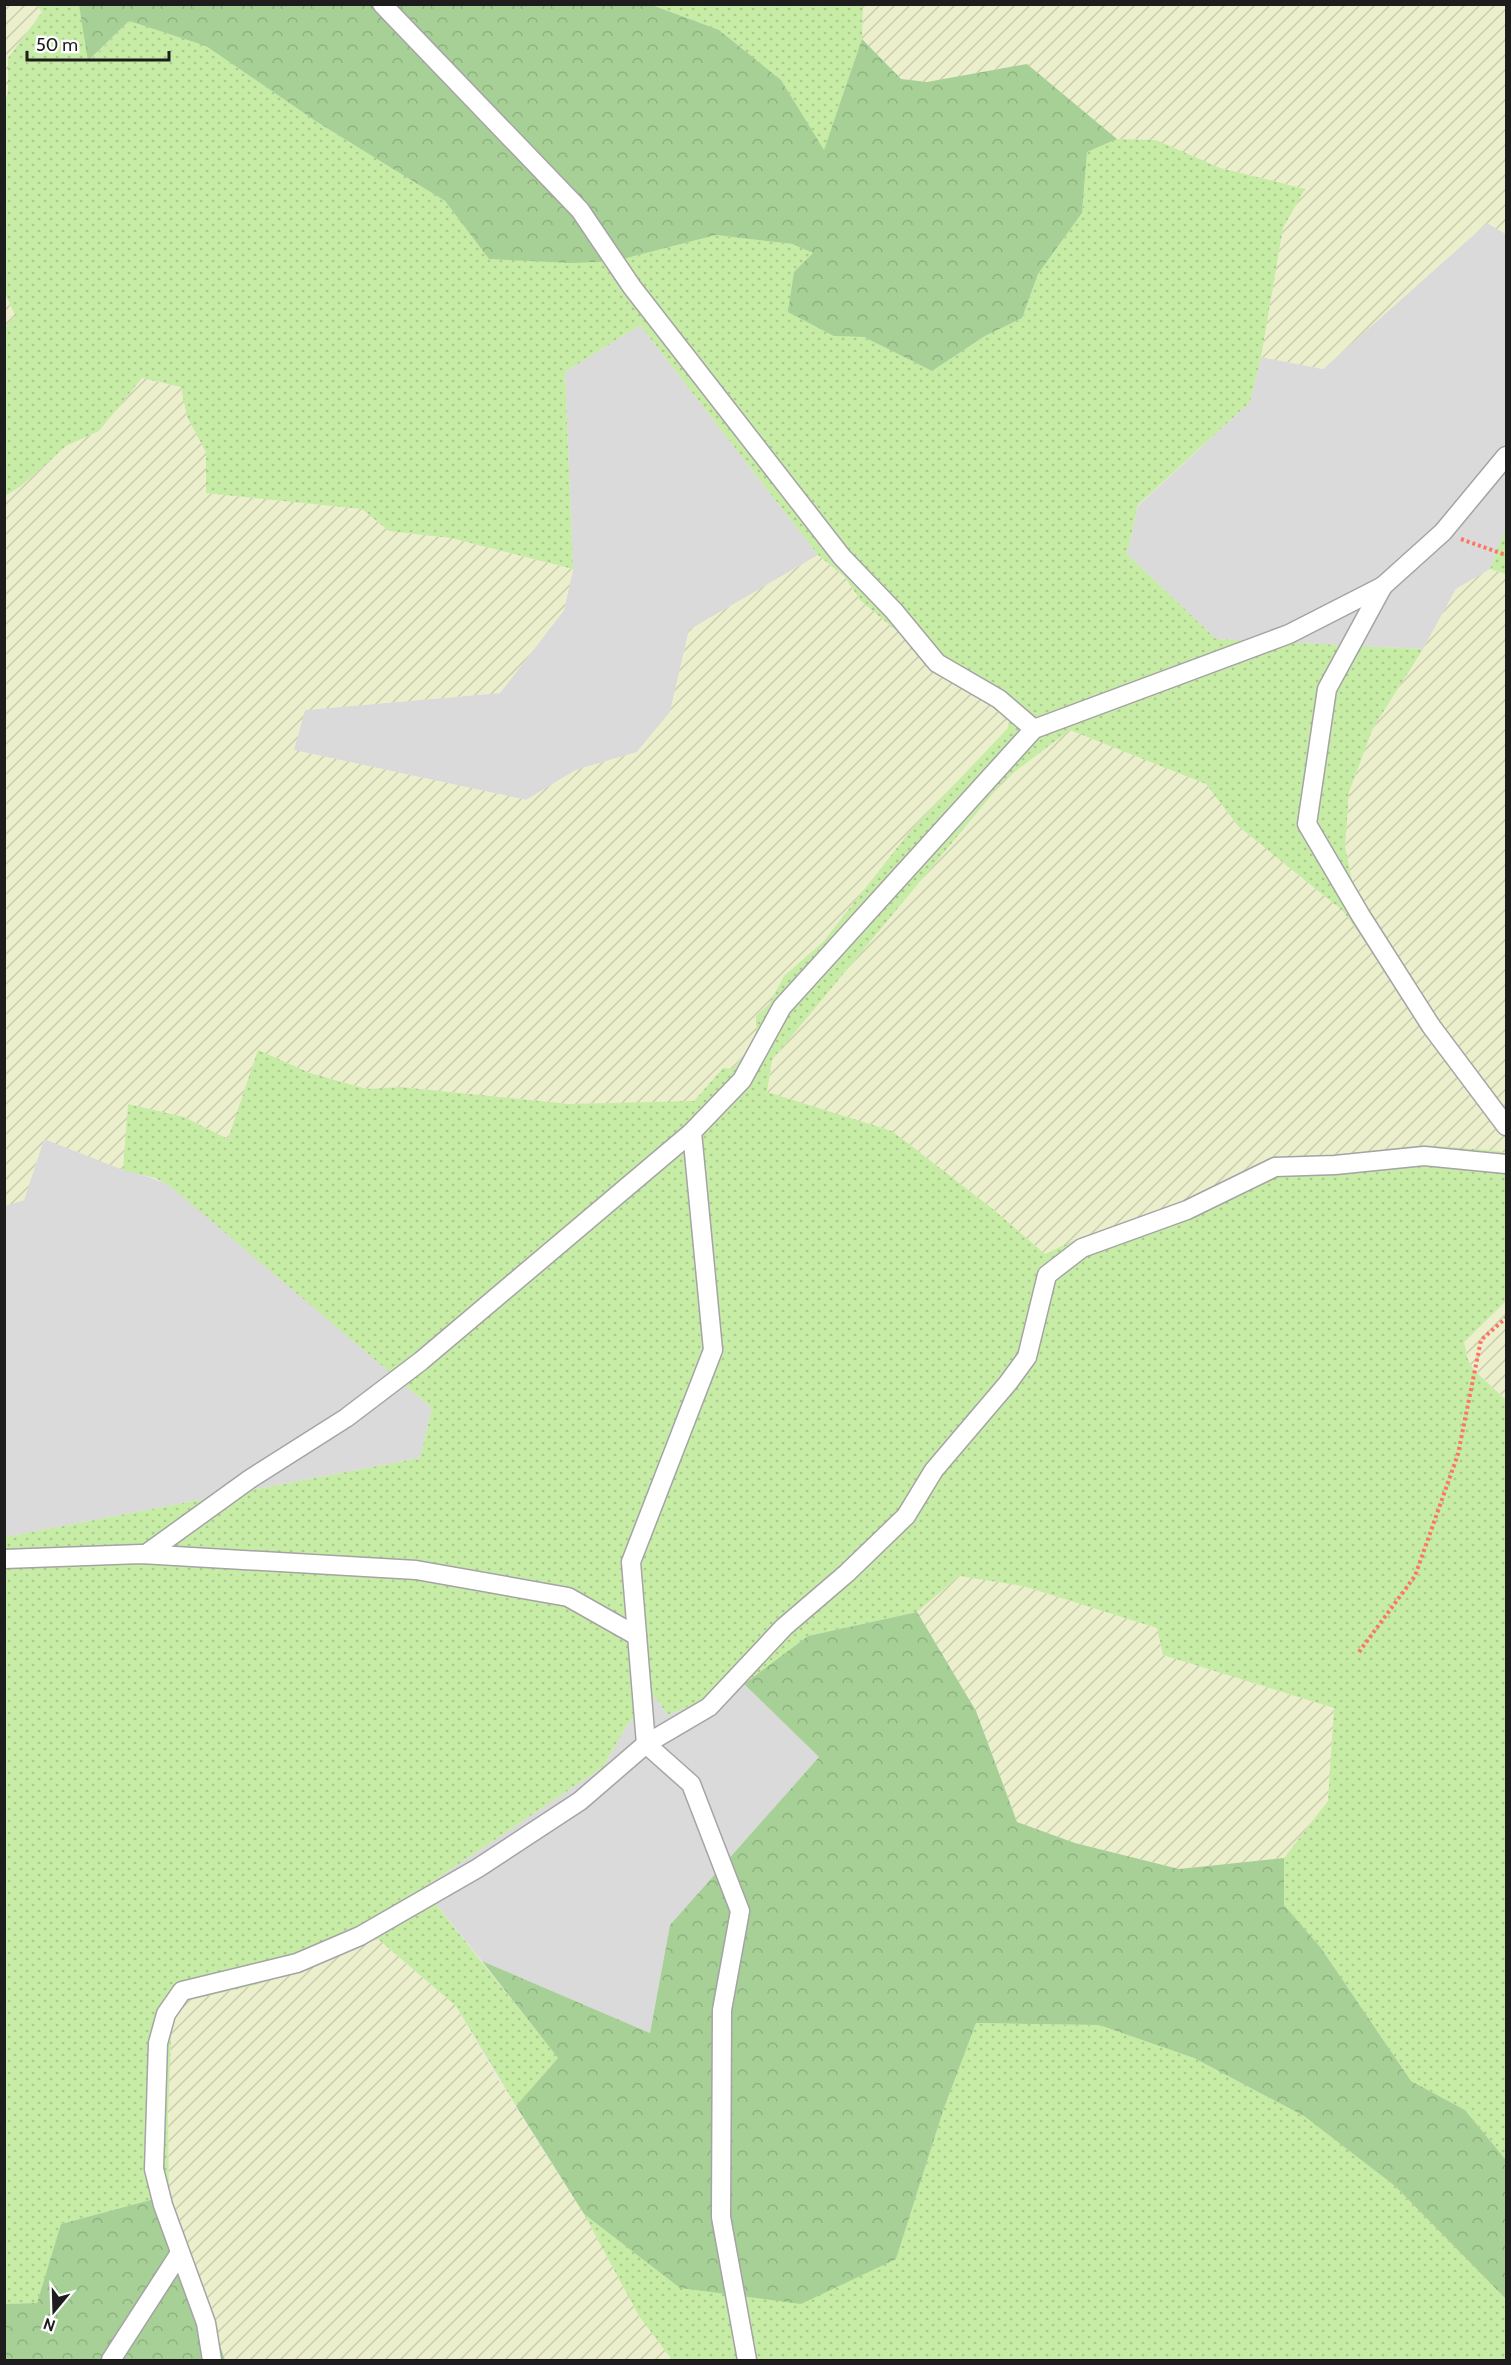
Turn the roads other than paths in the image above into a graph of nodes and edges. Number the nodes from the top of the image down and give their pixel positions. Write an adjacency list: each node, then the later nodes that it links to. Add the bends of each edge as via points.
1 (382, 4): 4 (street, via 580,210 632,287 835,548 938,663 999,699)
2 (1506, 456): 3 (street, via 1443,532)
3 (1383, 586): 4 (street, via 1289,634); 5 (street, via 1327,689 1307,825 1431,1026)
4 (1034, 729): 6 (street, via 782,1007 742,1080)
5 (1506, 1126)
6 (692, 1132): 8 (street, via 421,1361 346,1418 250,1479); 10 (street, via 713,1350 631,1562)
7 (1506, 1164): 11 (street, via 1424,1155 1275,1167 1187,1210 1082,1248 1047,1275 1027,1357 934,1470 906,1516 784,1627 710,1707)
8 (146, 1554): 9 (street); 10 (street, via 416,1570 568,1597)
9 (4, 1559)
10 (637, 1636): 11 (street)
11 (646, 1744): 12 (street, via 580,1801 478,1868 360,1935 297,1963 182,1991 166,2013 158,2043 154,2169); 15 (street, via 691,1784 740,1911 722,2010 721,2217)
12 (180, 2253): 13 (street); 14 (street, via 206,2323)
13 (111, 2361)
14 (212, 2361)
15 (747, 2361)

